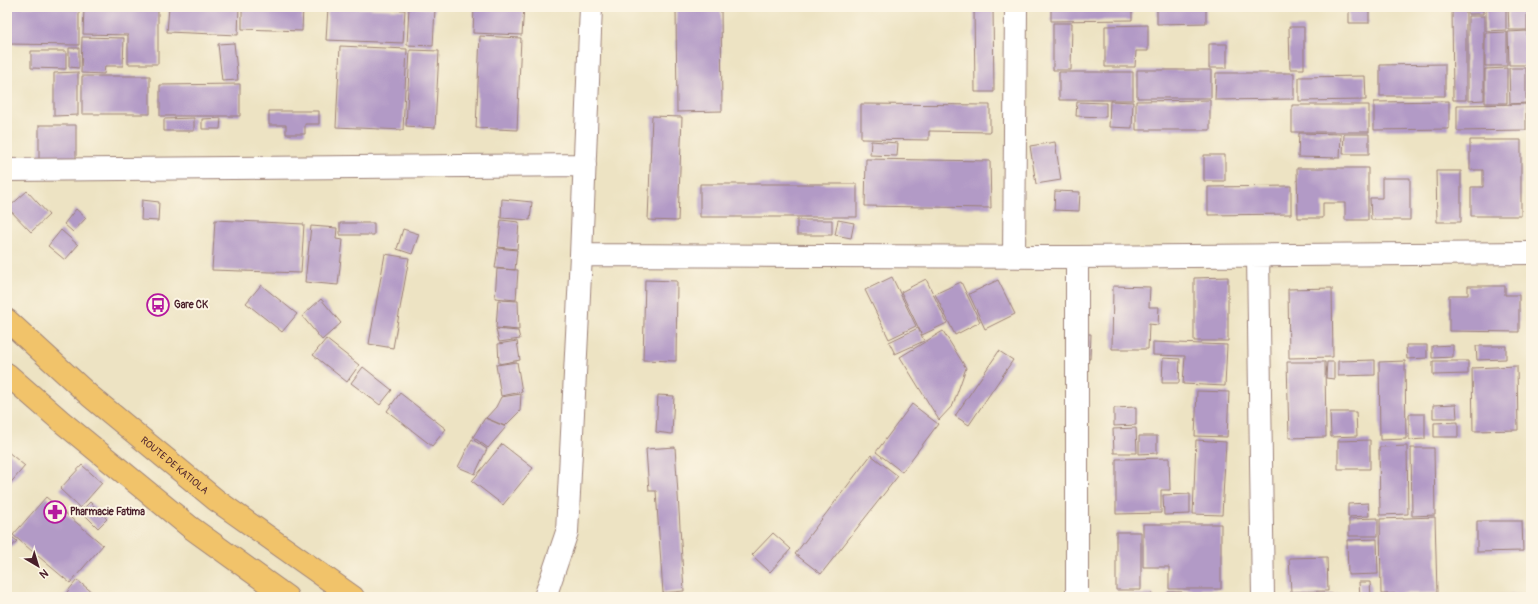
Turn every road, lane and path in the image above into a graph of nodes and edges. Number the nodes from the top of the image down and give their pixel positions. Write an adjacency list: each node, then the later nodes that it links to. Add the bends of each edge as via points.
1 (591, 7): 3 (street)
2 (1016, 7): 7 (street)
3 (584, 165): 4 (street); 6 (street)
4 (7, 170)
5 (1531, 253): 8 (street)
6 (581, 255): 7 (street); 14 (street, via 567,532)
7 (1014, 256): 9 (street)
8 (1258, 256): 9 (street); 16 (street)
9 (1077, 257): 15 (street)
10 (7, 320): 13 (highway, ROUTE DE KATIOLA, via 90,396 216,500)
11 (7, 374): 12 (highway, via 190,527)
12 (287, 597)
13 (353, 597)
14 (545, 597)
15 (1077, 597)
16 (1263, 597)

